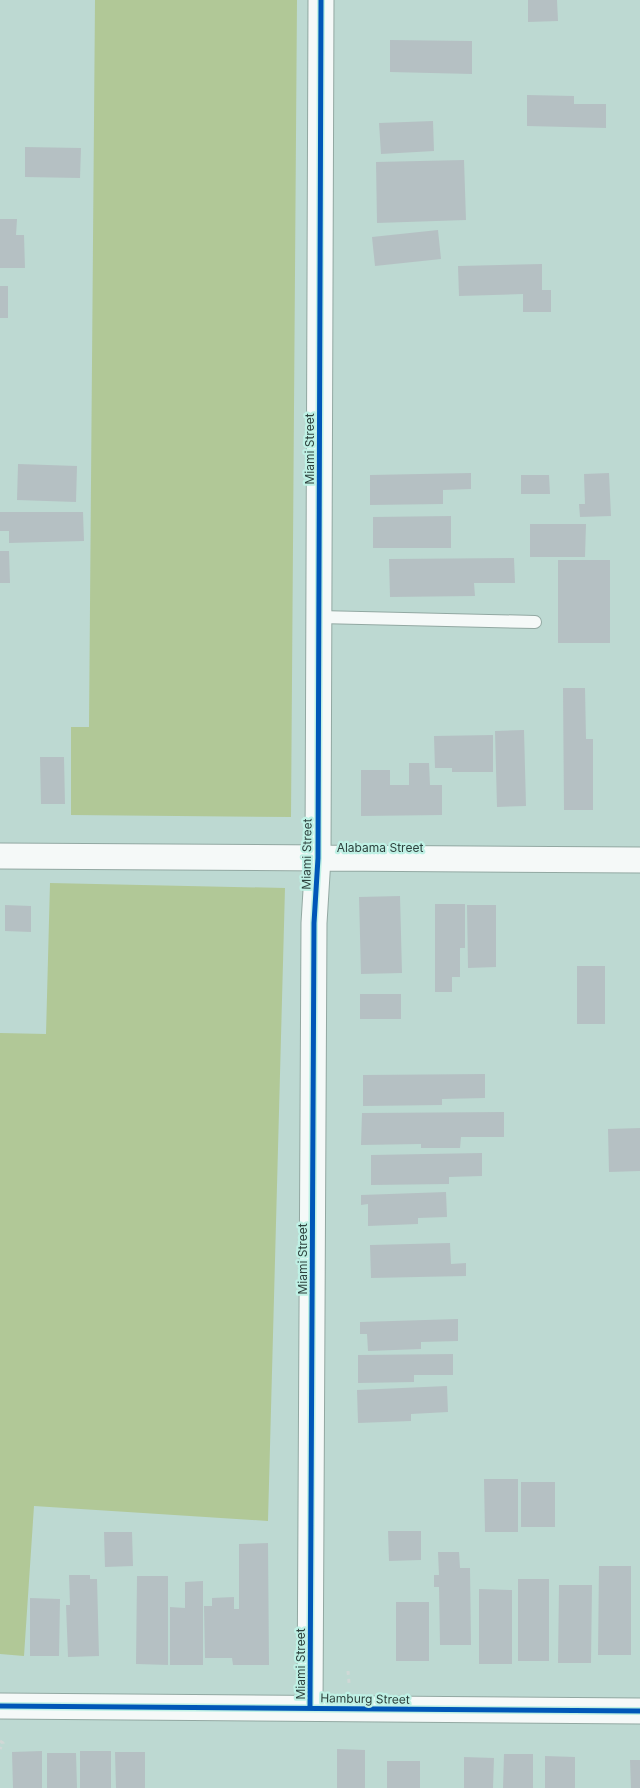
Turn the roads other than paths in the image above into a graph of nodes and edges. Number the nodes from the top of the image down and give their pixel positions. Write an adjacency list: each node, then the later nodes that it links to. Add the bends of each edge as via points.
1 (321, 0): 2 (street, Miami Street)
2 (319, 617): 3 (lane); 5 (street, Miami Street)
3 (534, 622)
4 (0, 856): 5 (street, Alabama Street)
5 (318, 858): 6 (street, Alabama Street); 8 (street, Miami Street, via 314,923)
6 (640, 860)
7 (0, 1706): 8 (street, Hamburg Street)
8 (310, 1708): 9 (street, Hamburg Street)
9 (640, 1711)

